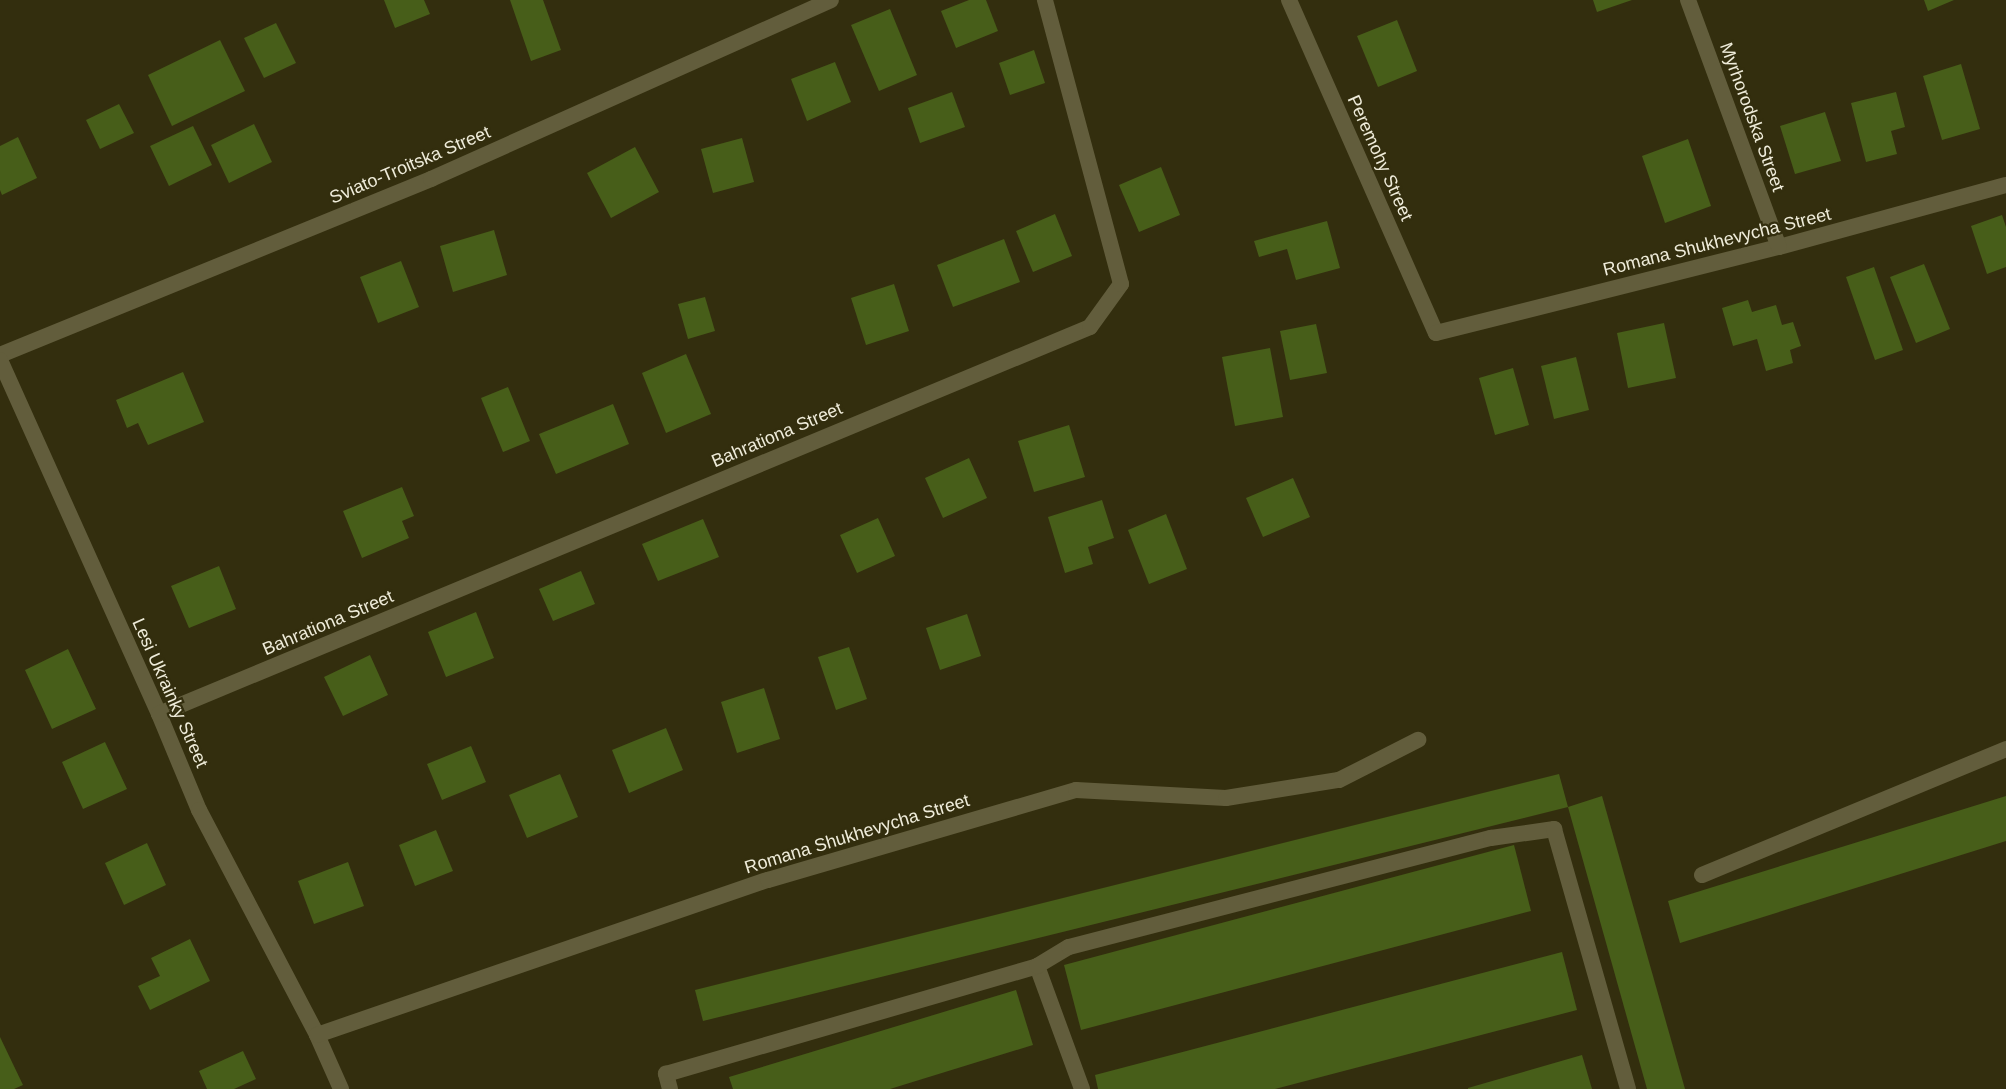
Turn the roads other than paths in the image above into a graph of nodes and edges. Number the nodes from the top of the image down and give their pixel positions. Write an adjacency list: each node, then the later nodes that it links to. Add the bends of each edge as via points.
1 (831, 0): 8 (street, Sviato-Troitska Street, via 431,179)
2 (1045, 0): 10 (street, Bahrationa Street, via 1121,284 1090,327)
3 (1289, 0): 7 (street, Peremohy Street)
4 (1688, 0): 6 (street, Myrhorodska Street)
5 (2006, 184): 6 (street, Romana Shukhevycha Street)
6 (1779, 247): 7 (street, Romana Shukhevycha Street)
7 (1436, 333)
8 (0, 355)
9 (0, 360): 10 (street, Lesi Ukrainky Street)
10 (159, 714): 15 (street, Lesi Ukrainky Street, via 199,810)
11 (1418, 740): 15 (street, Romana Shukhevycha Street, via 1339,780 1226,798 1076,790 768,879)
12 (2006, 748): 13 (street)
13 (1702, 876)
14 (1037, 966): 17 (street, via 666,1074); 18 (street); 19 (street, via 1069,947 1491,838 1554,829)
15 (317, 1035): 16 (street, Lesi Ukrainky Street)
16 (341, 1089)
17 (670, 1089)
18 (1082, 1089)
19 (1628, 1089)

